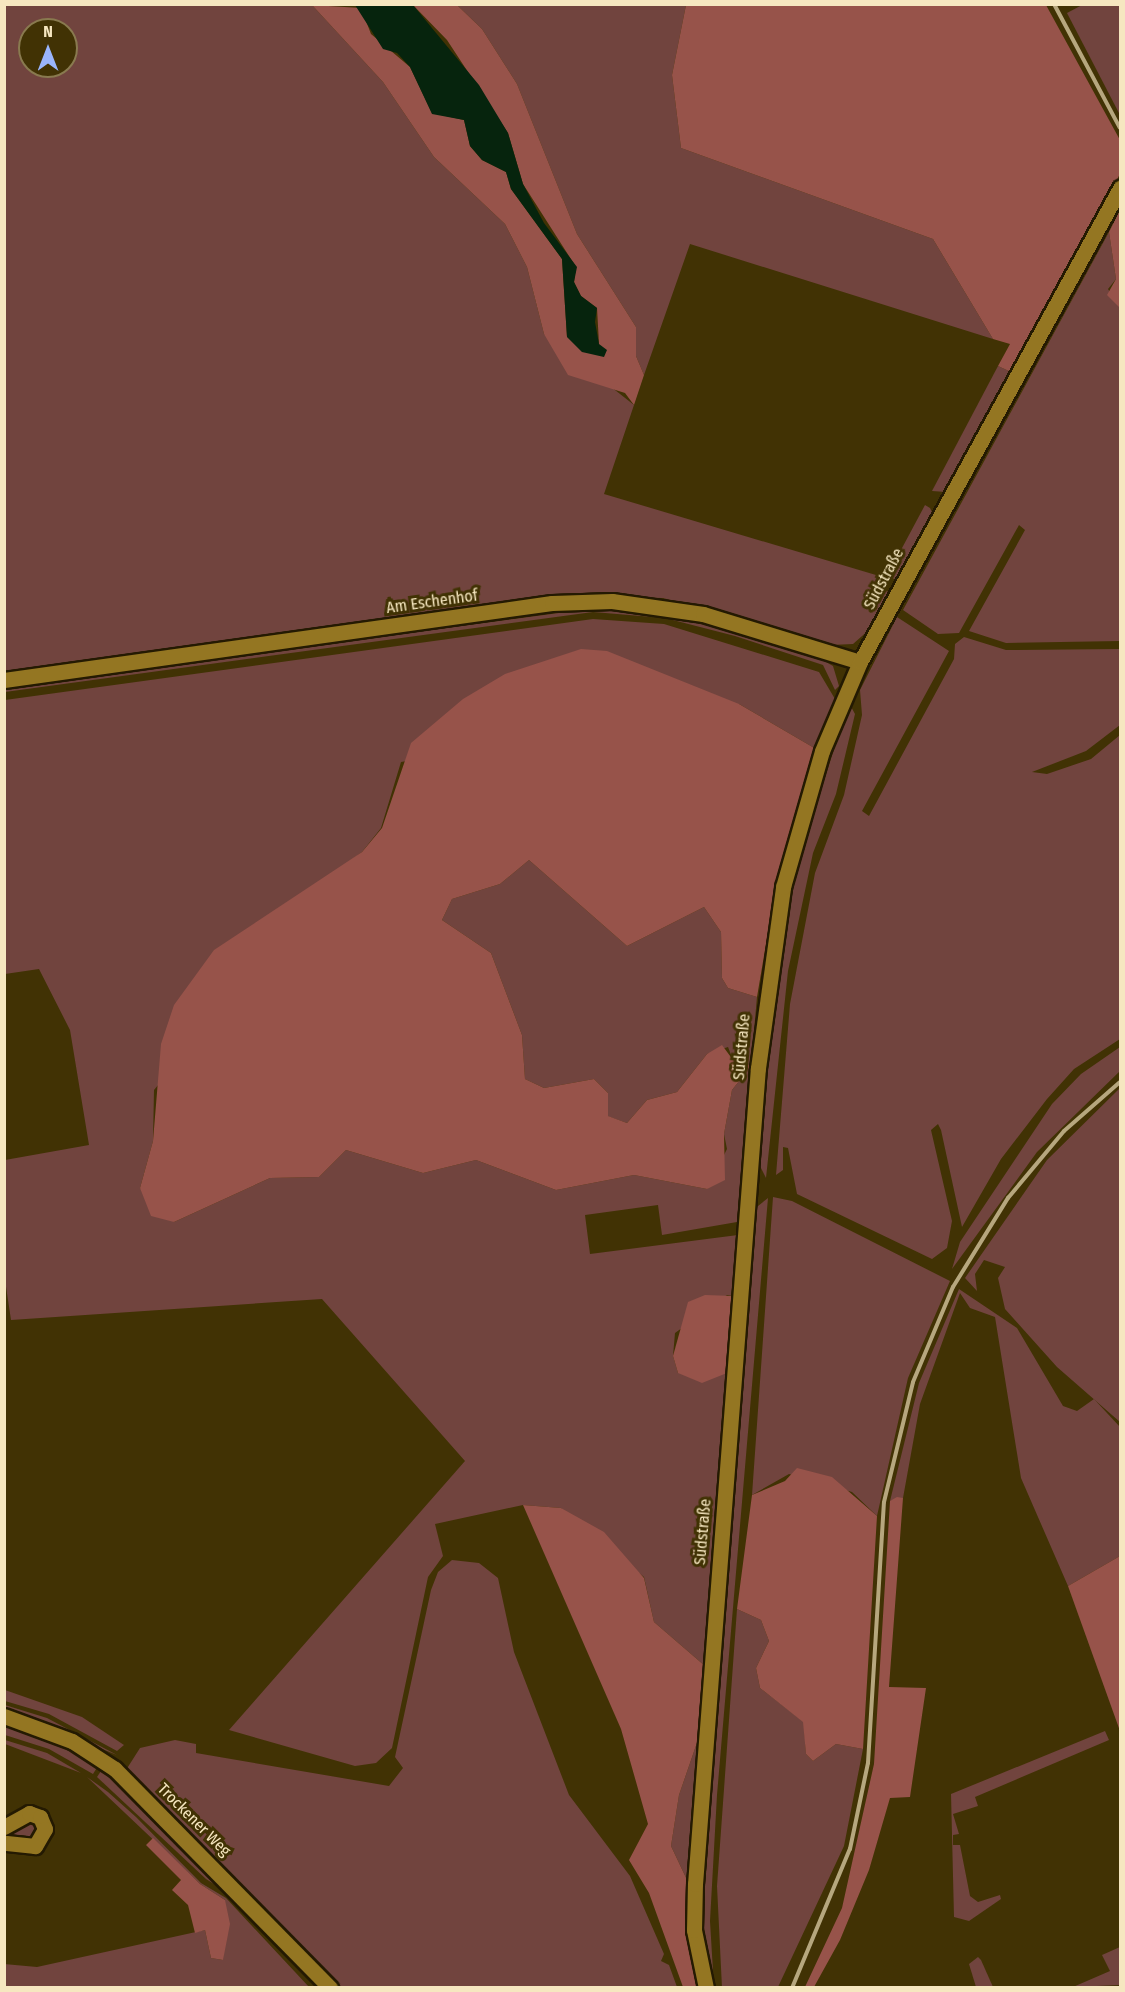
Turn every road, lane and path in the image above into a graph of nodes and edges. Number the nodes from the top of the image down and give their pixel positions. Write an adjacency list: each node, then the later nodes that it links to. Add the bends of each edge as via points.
1 (1120, 188): 2 (street, Südstraße)
2 (860, 662): 3 (street, Am Eschenhof, via 703,614 612,601 540,605); 8 (street, Südstraße, via 822,751 796,831 765,998 694,1884 694,1930)
3 (4, 680)
4 (4, 1716): 7 (street, Trockener Weg, via 72,1741 115,1769)
5 (4, 1827): 6 (street, via 28,1813 40,1817 45,1829 35,1846)
6 (4, 1843)
7 (330, 1988)
8 (706, 1988)

